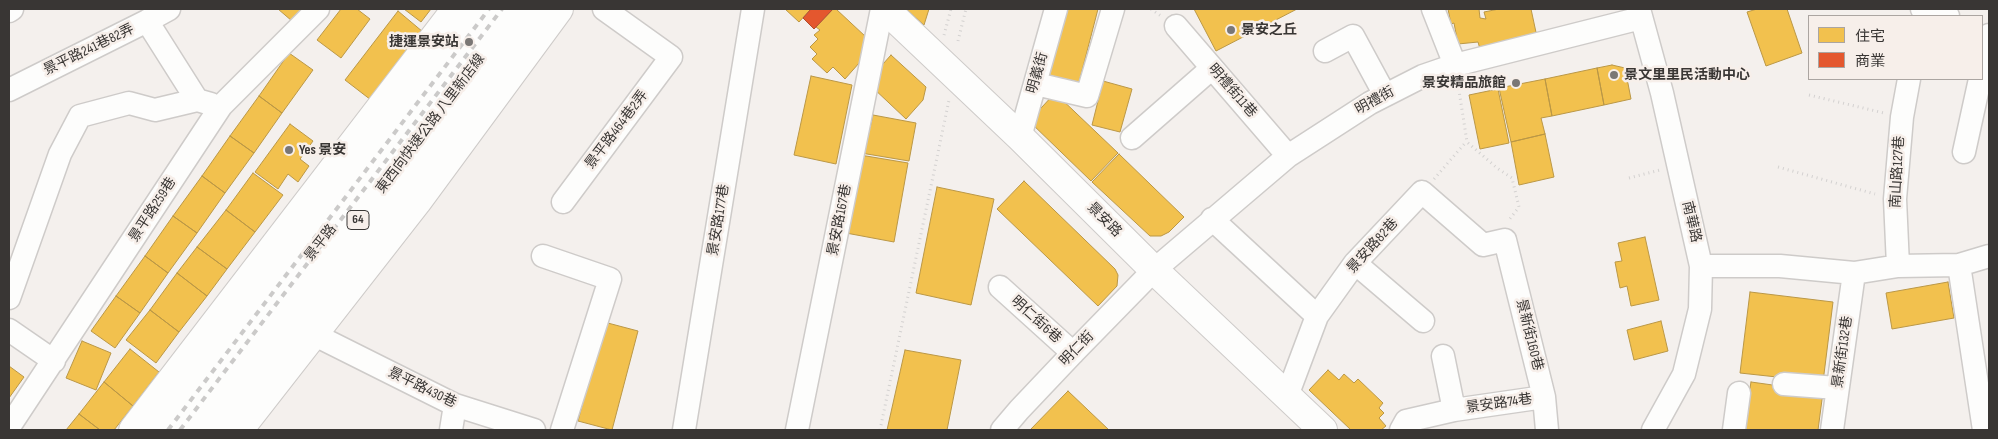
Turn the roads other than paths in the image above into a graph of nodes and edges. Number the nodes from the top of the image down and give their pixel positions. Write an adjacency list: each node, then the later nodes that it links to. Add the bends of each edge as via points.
1 (168, 9): 18 (street, 景平路241巷82弄)
2 (318, 9): 31 (street, 景平路259巷)
3 (456, 9): 65 (main road)
4 (475, 9): 66 (main road, 64)
5 (503, 9): 67 (main road, 景平路)
6 (520, 9): 68 (main road, 東西向快速公路 八里新店線 / 64)
7 (543, 9): 69 (main road)
8 (559, 9): 52 (main road)
9 (604, 9): 36 (street, 景平路464巷2弄, via 671,57)
10 (753, 9): 74 (street, 景安路177巷)
11 (884, 9): 32 (main road, 景安路); 75 (street, 景安路167巷)
12 (1056, 9): 27 (street, 明義街)
13 (1113, 9): 27 (street, via 1087,96)
14 (1434, 9): 22 (street)
15 (1921, 9): 17 (street)
16 (1640, 14): 22 (street, 明禮街); 43 (street, 南華路, via 1662,92)
17 (1944, 15)
18 (147, 21): 28 (street, 景平路241巷82弄); 30 (street)
19 (1176, 26): 24 (street, 明禮街11巷)
20 (1989, 35): 23 (street)
21 (1326, 51): 29 (street, via 1353,36)
22 (1455, 65): 29 (street, 明禮街)
23 (1983, 65)
24 (1212, 68): 33 (street); 35 (street, 明禮街11巷)
25 (1908, 80): 44 (street, 南山路127巷, via 1895,199)
26 (1980, 80): 34 (street)
27 (1036, 84): 32 (street, 明義街)
28 (9, 90)
29 (1385, 95): 35 (street, 明禮街)
30 (196, 100): 31 (street); 48 (street, via 155,110 129,103 80,116 60,154)
31 (221, 106): 55 (street, 景平路259巷)
32 (1020, 137): 45 (main road, 景安路)
33 (1132, 138)
34 (1964, 152)
35 (1288, 156): 37 (street, 明禮街)
36 (562, 202)
37 (1212, 219): 45 (street, 明禮街); 49 (street)
38 (1505, 240): 41 (street, 景安路82巷, via 1483,245 1422,192); 61 (street, 景新街160巷)
39 (543, 256): 73 (street, via 610,280)
40 (1989, 256): 42 (street)
41 (1355, 263): 49 (street, 景安路82巷); 50 (street)
42 (1959, 265): 44 (street); 60 (street)
43 (1701, 266): 46 (street, via 1780,266); 80 (street, 南華路, via 1700,309 1684,374)
44 (1898, 266): 46 (street)
45 (1154, 270): 53 (street, 明仁街); 59 (main road, 景安路)
46 (1854, 273): 57 (street, 景新街132巷)
47 (1000, 287): 53 (street, 明仁街6巷)
48 (9, 298)
49 (1317, 316): 59 (street, 景安路82巷)
50 (1422, 321)
51 (9, 330): 55 (street)
52 (314, 335): 62 (street, 景平路430巷); 70 (main road)
53 (1073, 353): 76 (street, 明仁街)
54 (1443, 356): 63 (street, 景安路74巷)
55 (54, 361): 64 (street, 景平路259巷)
56 (1784, 384): 57 (street)
57 (1837, 388): 82 (street, 景新街132巷)
58 (1739, 393): 81 (street)
59 (1288, 396): 77 (main road, 景安路)
60 (1984, 396): 83 (street)
61 (1544, 397): 63 (street, 景安路74巷); 79 (street, 景新街160巷)
62 (455, 405): 71 (street); 72 (street, 景平路430巷)
63 (1454, 410): 78 (street, 景安路74巷, via 1406,421)
64 (9, 427)
65 (133, 430)
66 (157, 430)
67 (177, 430)
68 (197, 430)
69 (224, 430)
70 (239, 430)
71 (451, 430)
72 (534, 430)
73 (562, 430)
74 (684, 430)
75 (798, 430)
76 (1002, 430)
77 (1323, 430)
78 (1401, 430)
79 (1547, 430)
80 (1653, 430)
81 (1734, 430)
82 (1832, 430)
83 (1984, 430)

